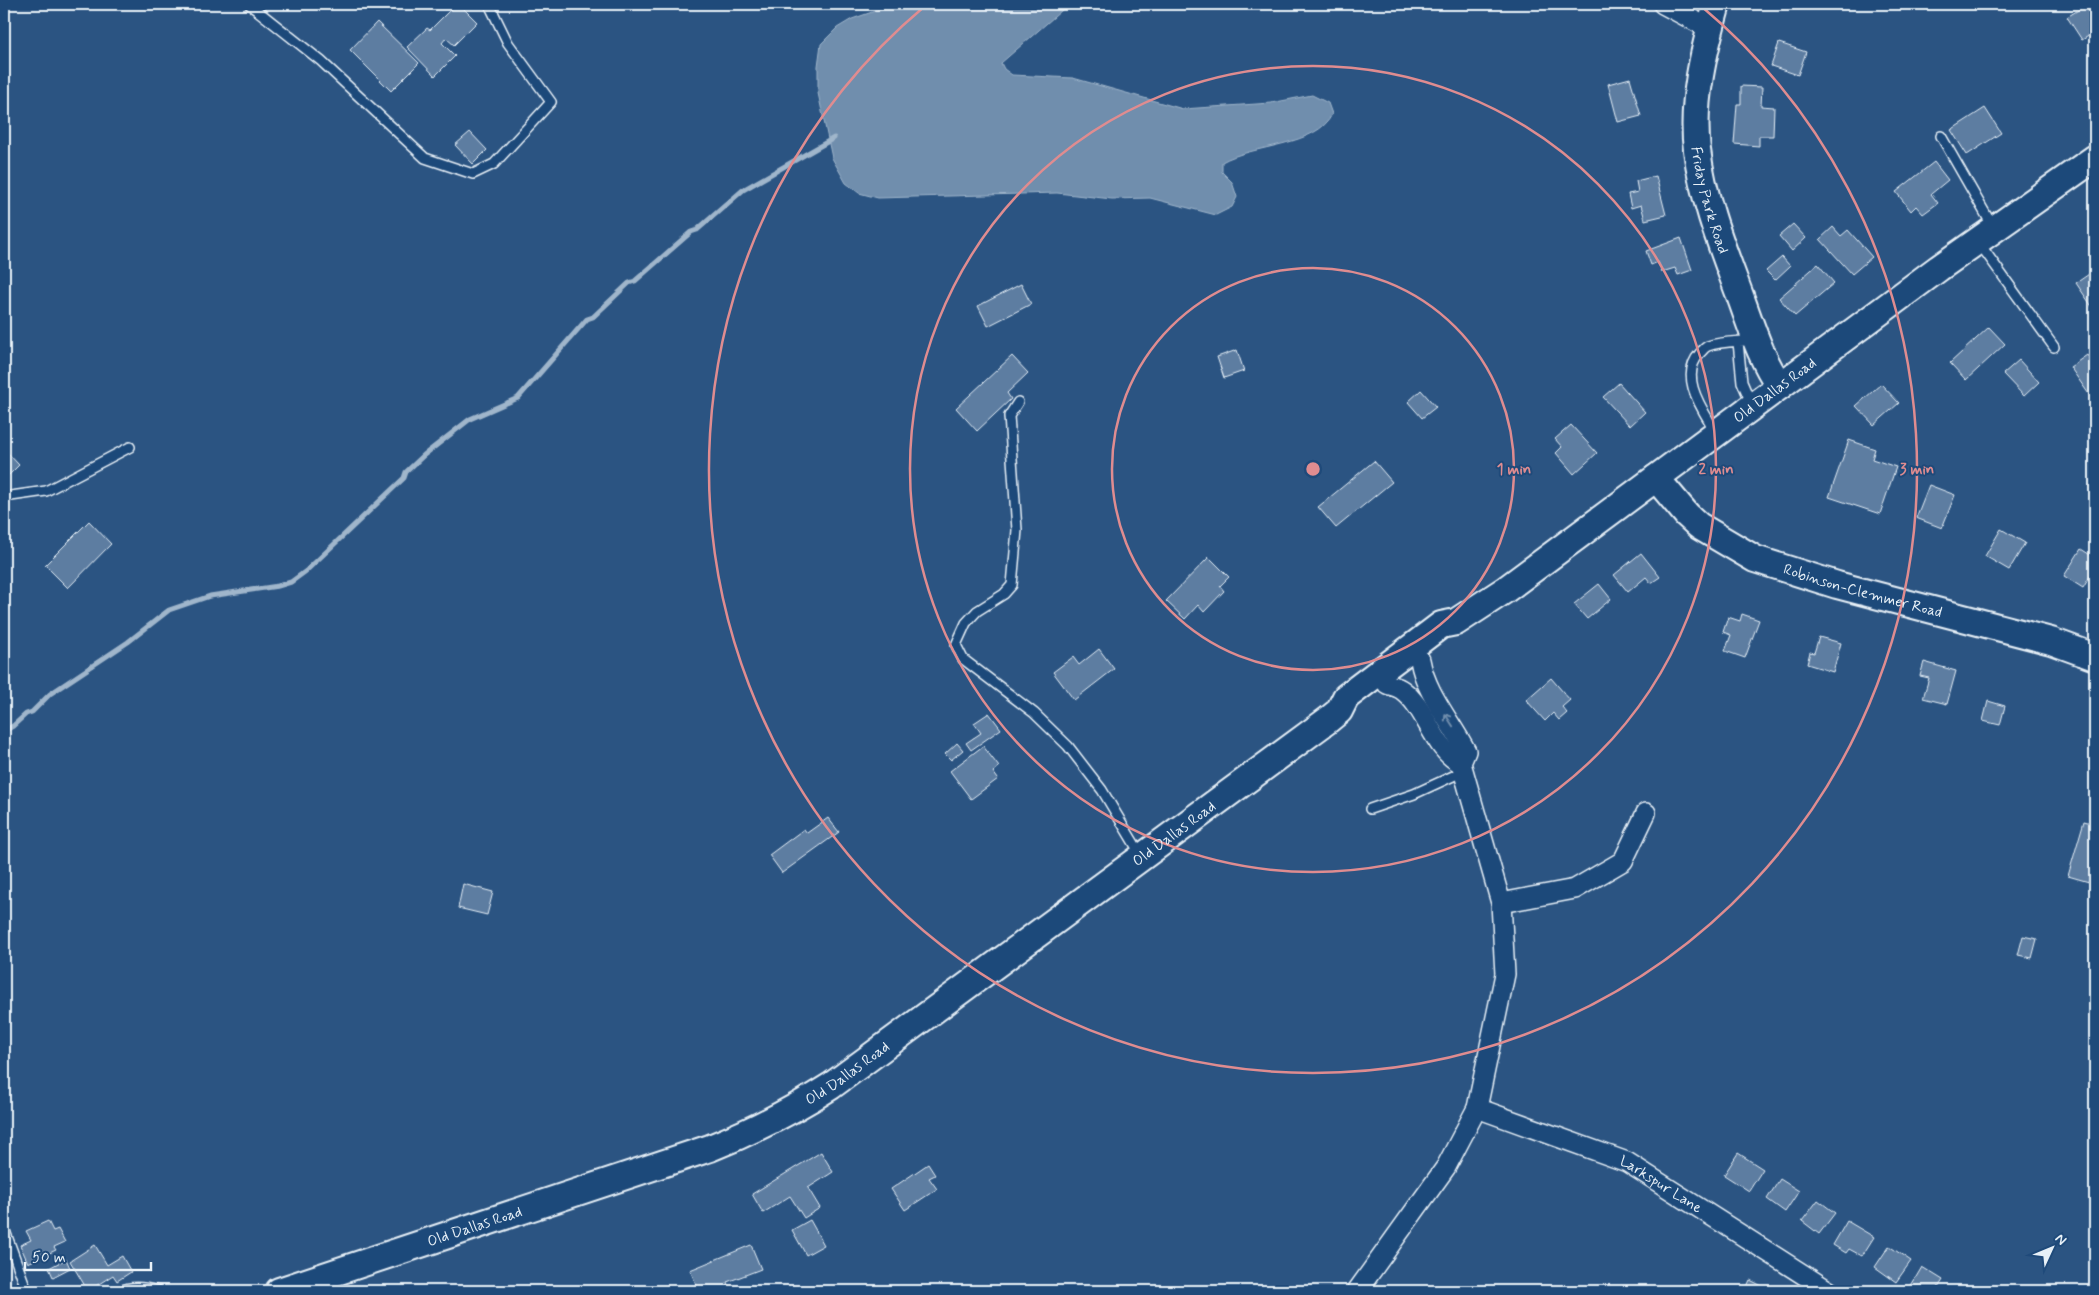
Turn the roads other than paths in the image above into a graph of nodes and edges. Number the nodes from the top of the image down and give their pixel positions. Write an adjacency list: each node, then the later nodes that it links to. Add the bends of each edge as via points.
1 (249, 4): 2 (lane, via 321,61 425,158 473,174 494,164 551,102 508,43)
2 (489, 4)
3 (1663, 4): 5 (street)
4 (1717, 4): 5 (main road, Friday Park Road)
5 (1710, 29): 9 (main road, Friday Park Road, via 1699,88 1697,149 1705,195)
6 (1940, 136): 8 (lane)
7 (2095, 158): 8 (main road, Old Dallas Road)
8 (1986, 235): 10 (lane); 11 (main road, Old Dallas Road)
9 (1747, 341): 11 (main road, Friday Park Road); 13 (lane, via 1742,382); 14 (lane, via 1707,346 1695,358 1692,386)
10 (2054, 347)
11 (1780, 386): 13 (main road, Old Dallas Road)
12 (1018, 402): 26 (lane, via 1009,416 1017,530 1012,585 977,611 966,623 956,645 963,659 1034,713 1068,746 1102,790)
13 (1753, 406): 14 (main road, Old Dallas Road)
14 (1717, 434): 16 (main road, Old Dallas Road)
15 (130, 447): 17 (lane, via 46,491)
16 (1656, 478): 18 (main road, Old Dallas Road, via 1505,590); 19 (main road, Robinson-Clemmer Road, via 1699,526 1755,559 1837,585 2051,641)
17 (4, 497)
18 (1456, 622): 20 (main road, Old Dallas Road, via 1448,638); 22 (main road, Old Dallas Road, via 1441,625 1346,697)
19 (2095, 657)
20 (1420, 660): 21 (main road, Old Dallas Road); 23 (street, one-way to 20, via 1466,750 1428,686)
21 (1387, 684): 22 (main road, Old Dallas Road, via 1352,709); 23 (street, via 1402,690 1417,706 1450,758)
22 (1339, 711): 26 (main road, Old Dallas Road)
23 (1462, 767): 24 (lane, via 1414,794); 27 (street)
24 (1370, 809)
25 (1646, 813): 27 (street, via 1623,861 1574,889)
26 (1142, 857): 35 (main road, Old Dallas Road, via 831,1086 781,1117 710,1148)
27 (1501, 902): 28 (street, via 1505,974)
28 (1477, 1108): 30 (street, Larkspur Lane, via 1627,1162); 31 (street, via 1446,1167)
29 (4, 1228): 32 (lane)
30 (1810, 1286): 36 (street, Larkspur Lane)
31 (1362, 1289)
32 (27, 1291)
33 (120, 1291): 34 (lane, via 128,1287)
34 (158, 1291)
35 (279, 1291)
36 (1829, 1291)

